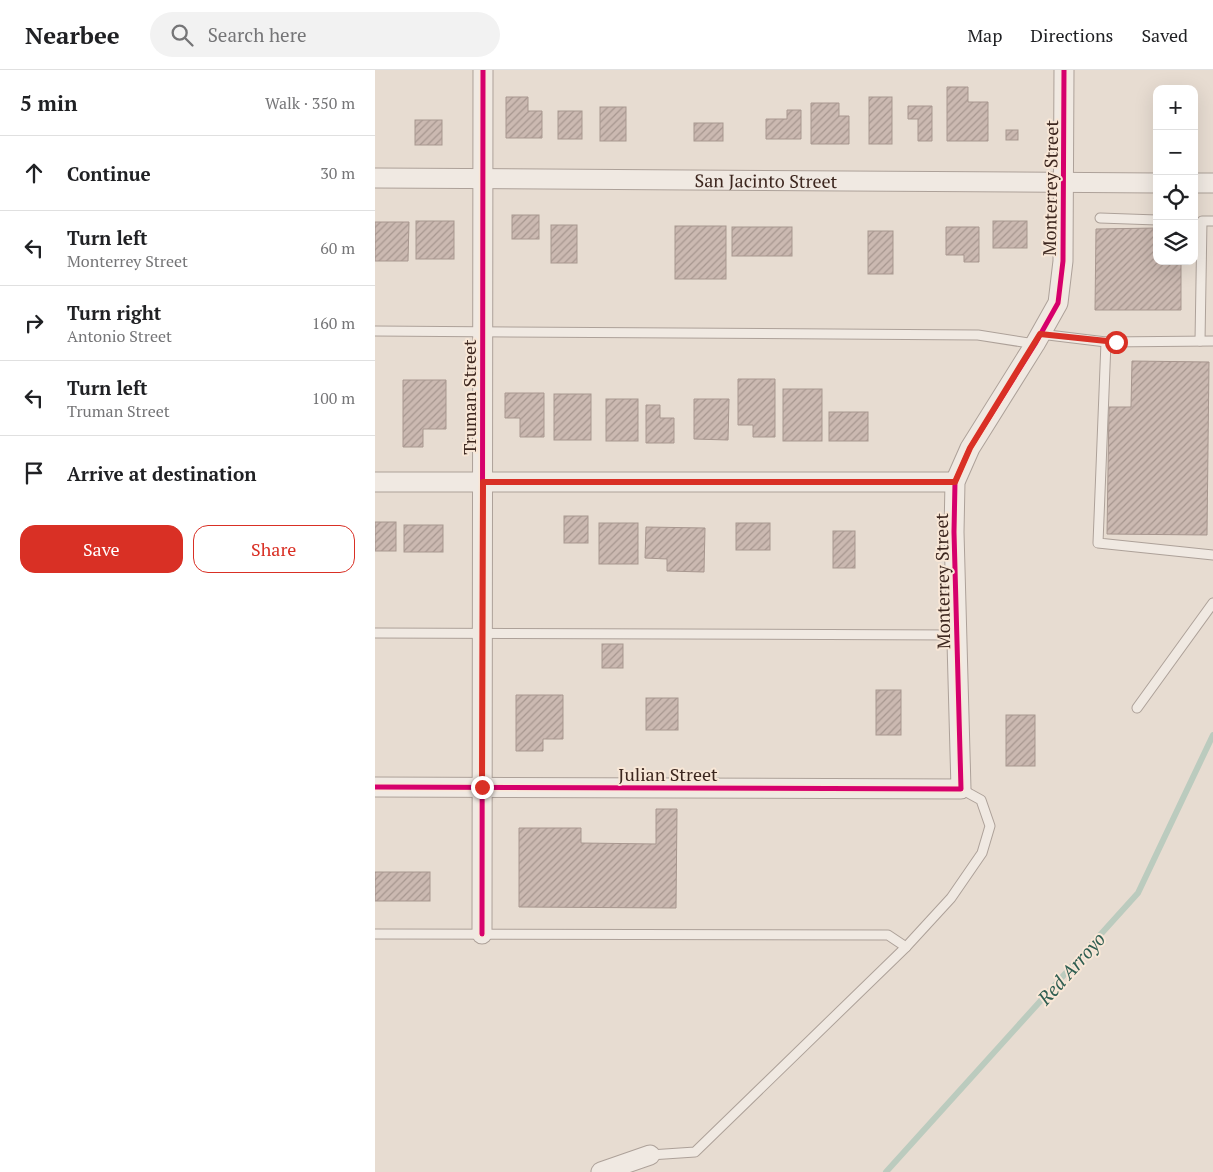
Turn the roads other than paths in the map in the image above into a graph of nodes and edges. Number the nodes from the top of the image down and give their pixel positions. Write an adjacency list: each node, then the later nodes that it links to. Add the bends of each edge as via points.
1 (483, 70): 4 (street, Truman Street)
2 (1065, 70): 5 (street, Monterrey Street)
3 (375, 178): 4 (street, San Jacinto Street)
4 (483, 179): 5 (street, San Jacinto Street); 14 (street, Truman Street)
5 (1064, 182): 6 (street, San Jacinto Street); 15 (street, Monterrey Street, via 1063,261 1057,303)
6 (1153, 182)
7 (1198, 183): 8 (street)
8 (1213, 183)
9 (1100, 218): 10 (lane)
10 (1153, 220)
11 (1198, 221): 12 (lane); 16 (lane)
12 (1213, 221)
13 (375, 331): 14 (lane)
14 (483, 332): 15 (lane, via 978,335); 20 (street, Truman Street)
15 (1037, 339): 18 (lane); 21 (street, Monterrey Street, via 970,448)
16 (1200, 341): 17 (lane); 18 (lane)
17 (1213, 341)
18 (1106, 342): 22 (lane, via 1098,543)
19 (375, 482): 20 (street)
20 (483, 482): 21 (street); 25 (street, Truman Street)
21 (955, 482): 26 (street, Monterrey Street)
22 (1213, 555)
23 (1213, 603): 27 (lane)
24 (375, 634): 25 (lane)
25 (482, 634): 26 (lane); 29 (street, Truman Street)
26 (956, 635): 30 (street, Monterrey Street)
27 (1137, 708)
28 (375, 787): 29 (street, Julian Street)
29 (482, 787): 30 (street, Julian Street); 32 (street, Truman Street)
30 (961, 789): 33 (lane, via 981,800 990,826 982,853 951,898)
31 (375, 934): 32 (lane)
32 (482, 934): 33 (lane, via 889,935)
33 (906, 947): 34 (lane, via 695,1152)
34 (650, 1155): 35 (street)
35 (601, 1172)

